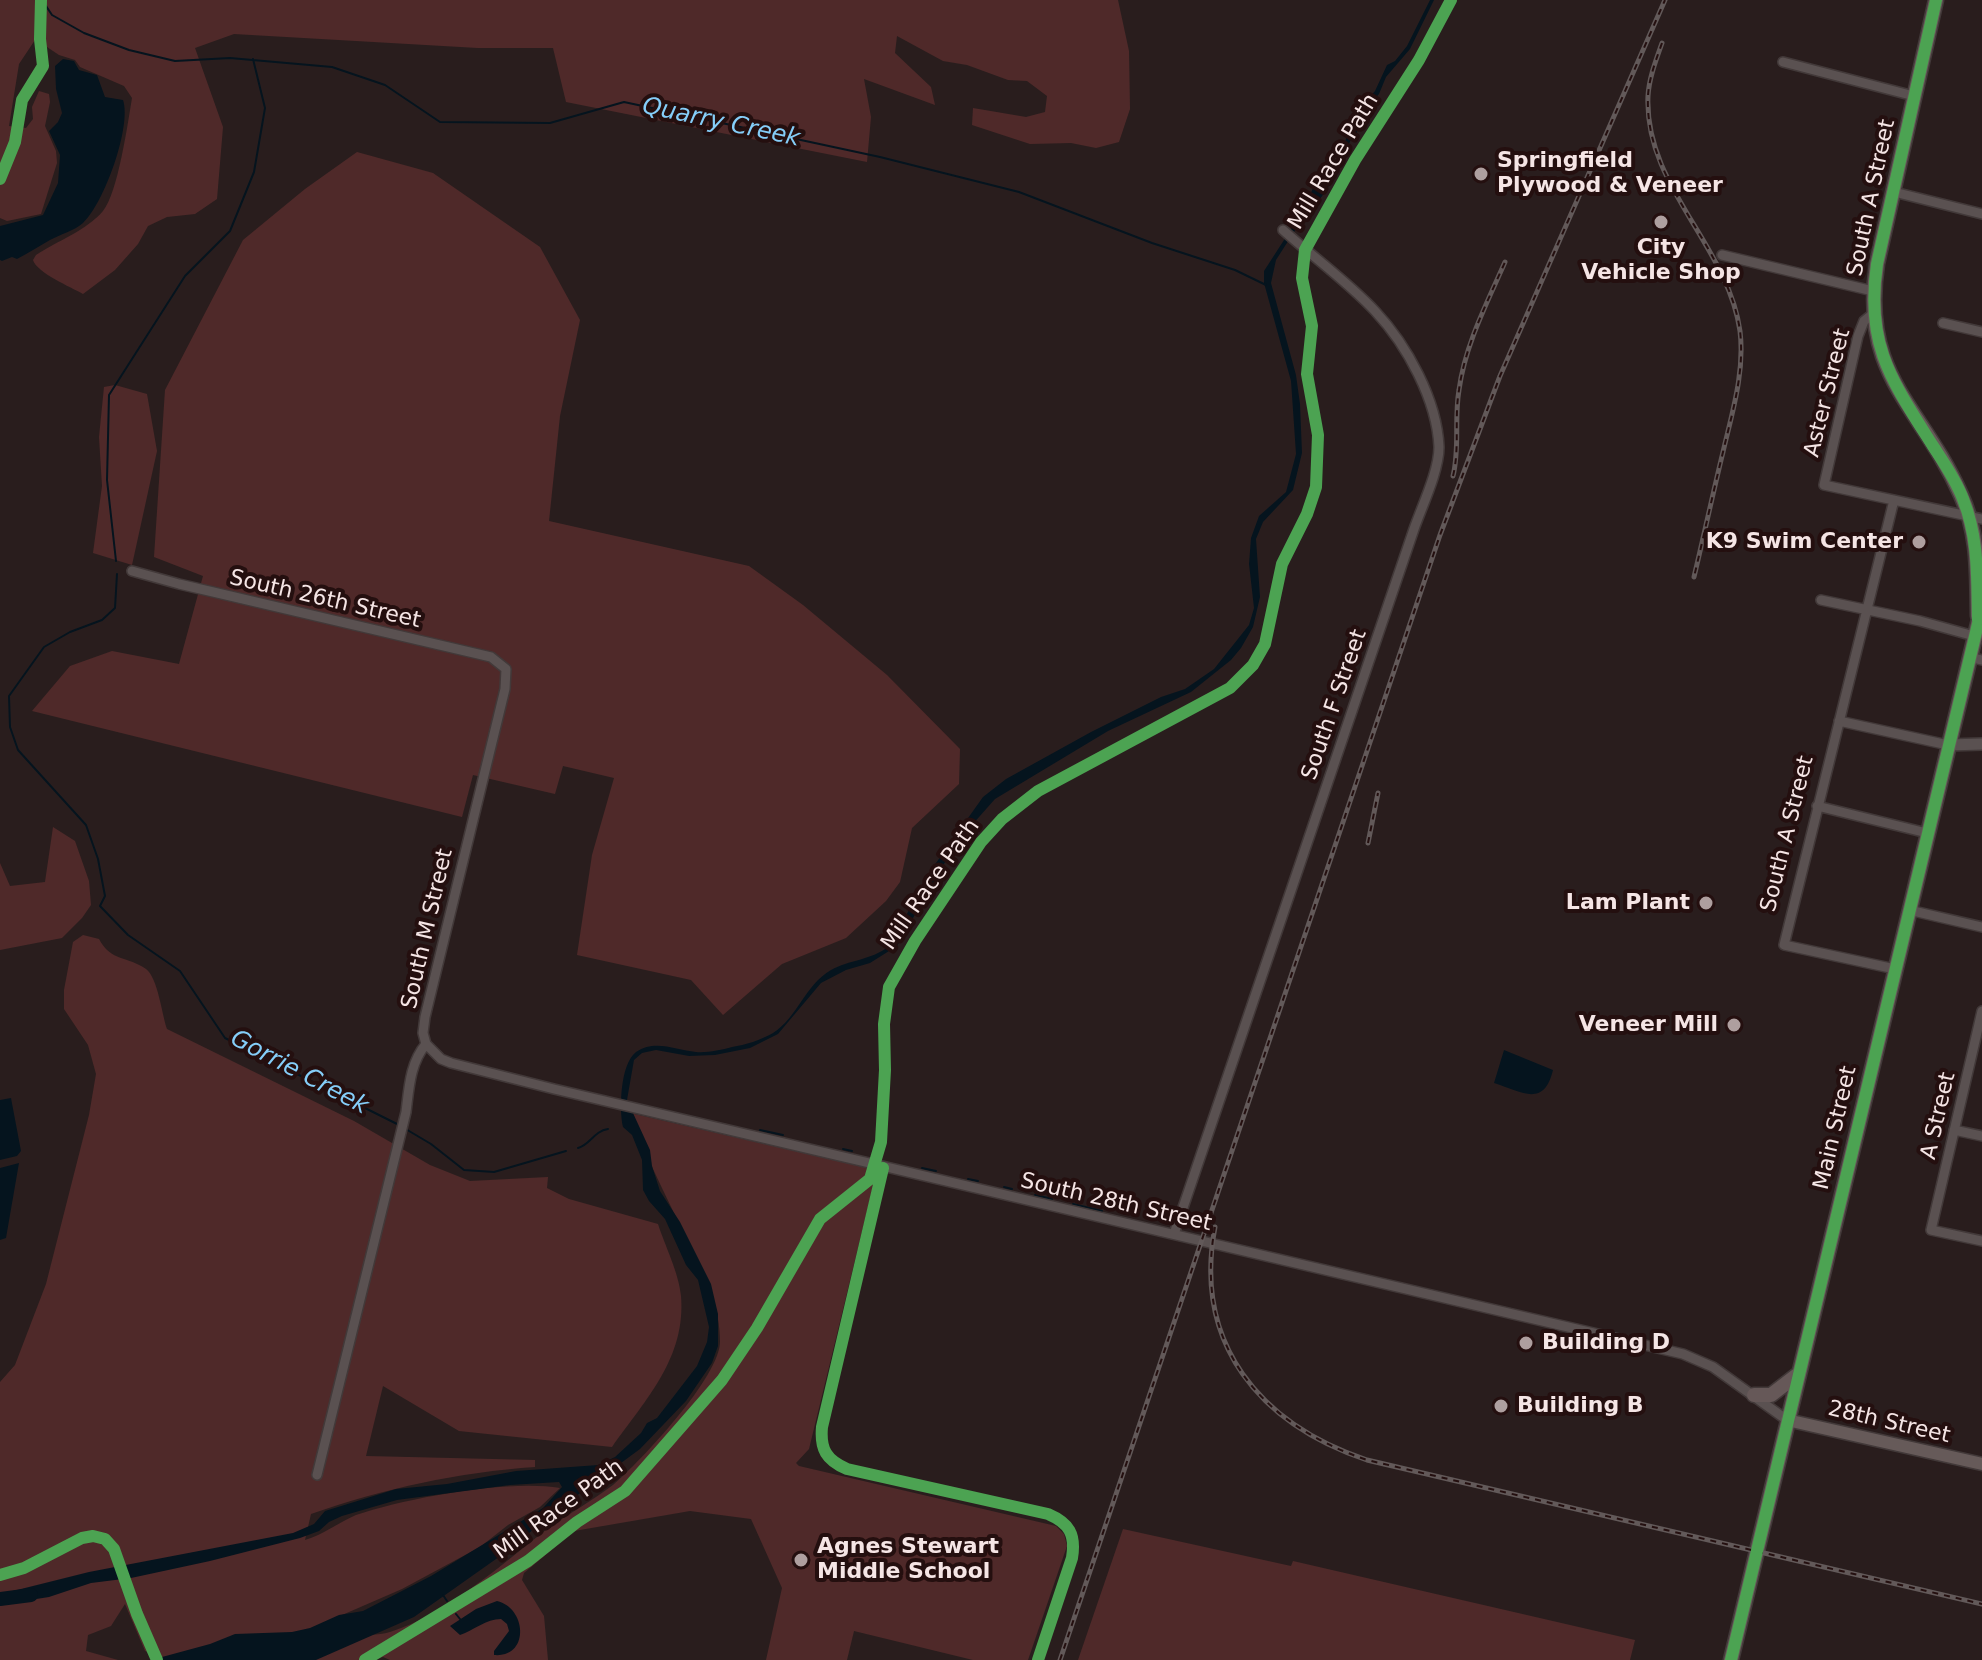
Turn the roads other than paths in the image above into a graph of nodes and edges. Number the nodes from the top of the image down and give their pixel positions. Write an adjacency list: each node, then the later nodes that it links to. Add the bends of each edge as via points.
1 (1936, 0): 3 (main road, South A Street)
2 (1783, 62): 3 (street)
3 (1914, 96): 4 (main road, South A Street)
4 (1894, 192): 5 (street); 8 (main road, South A Street)
5 (1982, 214)
6 (1283, 230): 34 (street, South F Street, via 1392,331 1430,404 1439,450)
7 (1722, 255): 8 (street)
8 (1873, 291): 9 (main road, South A Street)
9 (1874, 313): 12 (street, Aster Street, via 1858,336 1824,485); 13 (main road, South A Street, via 1893,383)
10 (1943, 323): 11 (street)
11 (1982, 332)
12 (1894, 500): 13 (street); 17 (street, South A Street)
13 (1976, 518): 18 (main road, South A Street)
14 (132, 571): 20 (street, South 26th Street, via 491,657)
15 (1821, 600): 17 (street)
16 (1982, 607): 18 (main road, Main Street)
17 (1867, 610): 18 (street); 21 (street, South A Street)
18 (1976, 629): 19 (main road, Main Street)
19 (1976, 658): 23 (main road, Main Street)
20 (506, 669): 31 (street, South M Street, via 425,1017)
21 (1839, 721): 23 (street); 24 (street, South A Street)
22 (1982, 744): 23 (street)
23 (1948, 745): 25 (main road, Main Street)
24 (1817, 806): 25 (street); 28 (street, South A Street, via 1784,945)
25 (1927, 833): 26 (main road, Main Street)
26 (1909, 910): 27 (street); 28 (main road, Main Street)
27 (1982, 927)
28 (1895, 969): 36 (main road, Main Street)
29 (1982, 1011): 30 (street, A Street)
30 (1980, 1030): 32 (street, A Street)
31 (426, 1044): 34 (street, South 28th Street, via 451,1063); 40 (street, South M Street, via 413,1067)
32 (1954, 1130): 33 (street); 35 (street, A Street, via 1931,1230)
33 (1982, 1136)
34 (1174, 1234): 37 (street, South 28th Street, via 1683,1354 1714,1367)
35 (1982, 1241)
36 (1797, 1375): 37 (main road, via 1771,1395); 38 (main road, Main Street)
37 (1754, 1395): 38 (street, South 28th Street)
38 (1787, 1420): 39 (main road, 28th Street); 41 (main road, Main Street)
39 (1982, 1464)
40 (317, 1475)
41 (1731, 1660)

